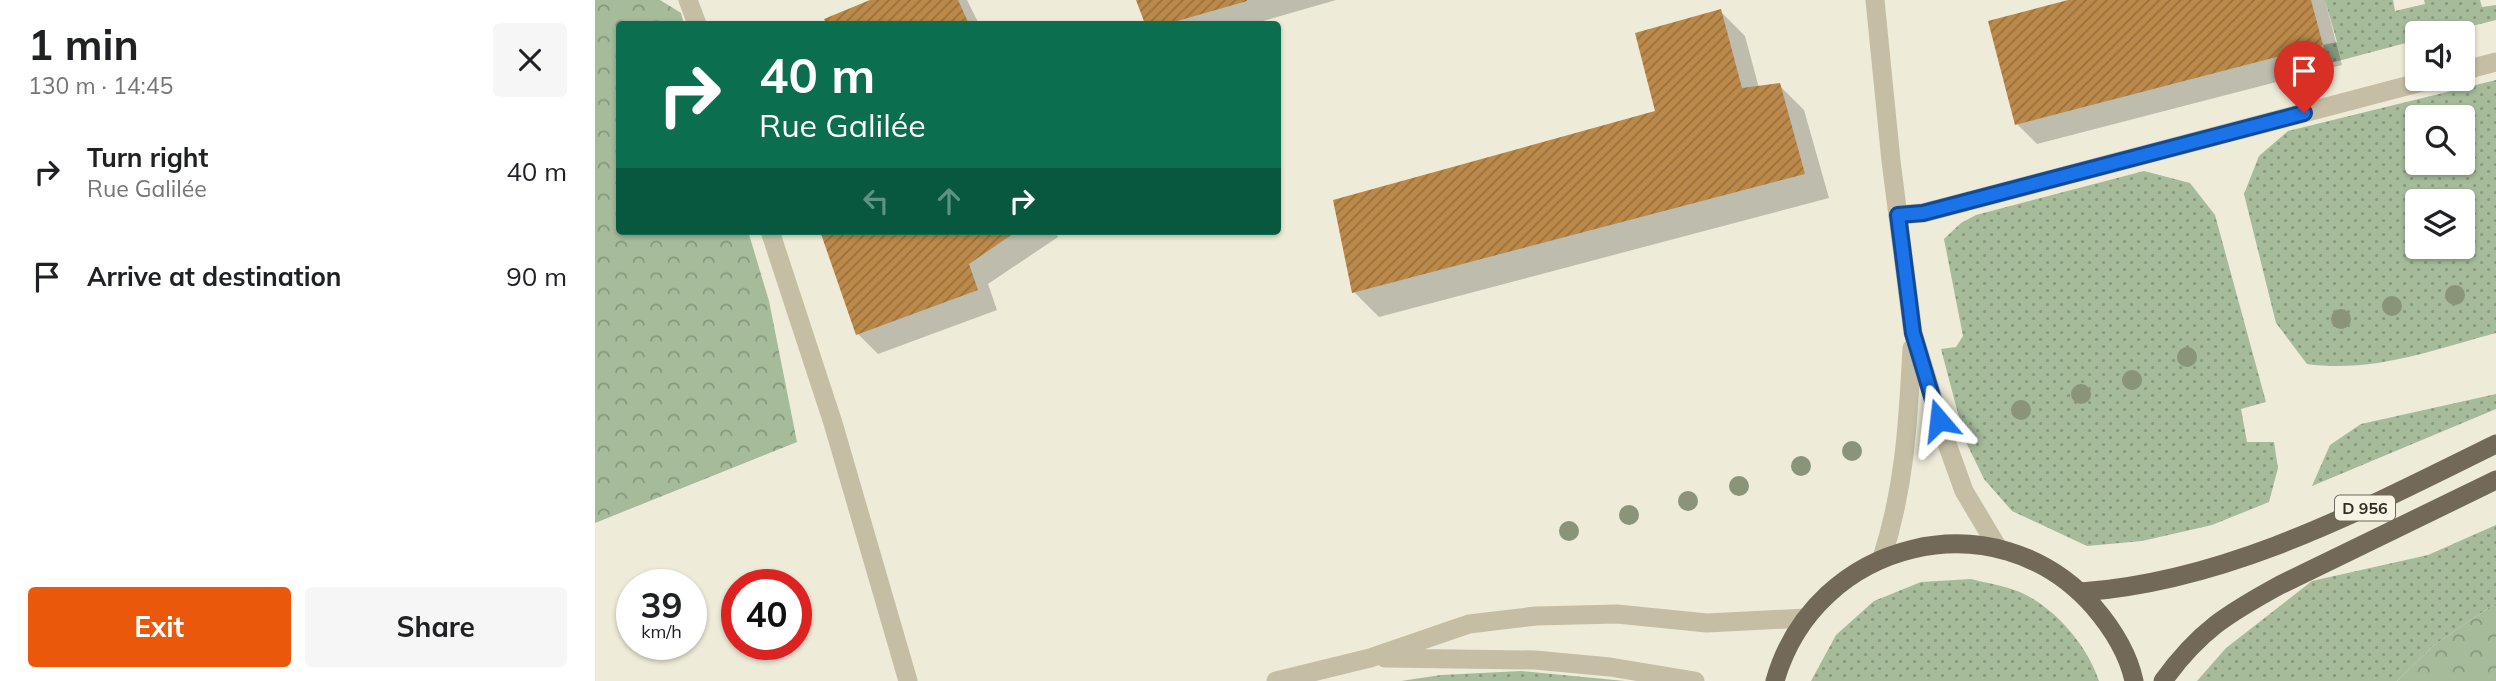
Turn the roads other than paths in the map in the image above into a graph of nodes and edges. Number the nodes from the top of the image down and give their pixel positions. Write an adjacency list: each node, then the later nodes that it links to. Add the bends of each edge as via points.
1 (688, 0): 3 (street)
2 (1875, 0): 7 (street)
3 (696, 21)
4 (2496, 62): 5 (street)
5 (2475, 68)
6 (2405, 86): 7 (street, via 1923,213)
7 (1898, 215): 9 (street)
8 (771, 235): 17 (street, via 834,423)
9 (1913, 333): 12 (street, via 1964,491); 13 (street, via 1906,455)
10 (2496, 444): 14 (main road, D 956, via 2268,550 2167,581)
11 (2496, 480): 22 (main road, D 956, via 2245,604 2200,636)
12 (1998, 548): 13 (main road, via 1959,543 1919,546); 14 (main road, via 2042,565)
13 (1882, 558): 15 (main road, via 1840,583)
14 (2081, 592): 21 (main road, via 2111,626)
15 (1805, 618): 16 (street, via 1706,623 1617,614 1536,616 1469,624); 20 (main road, via 1790,641)
16 (1370, 658): 18 (street); 19 (street, via 1535,660)
17 (908, 681)
18 (1276, 681)
19 (1695, 681)
20 (1775, 681)
21 (2134, 681)
22 (2163, 681)

